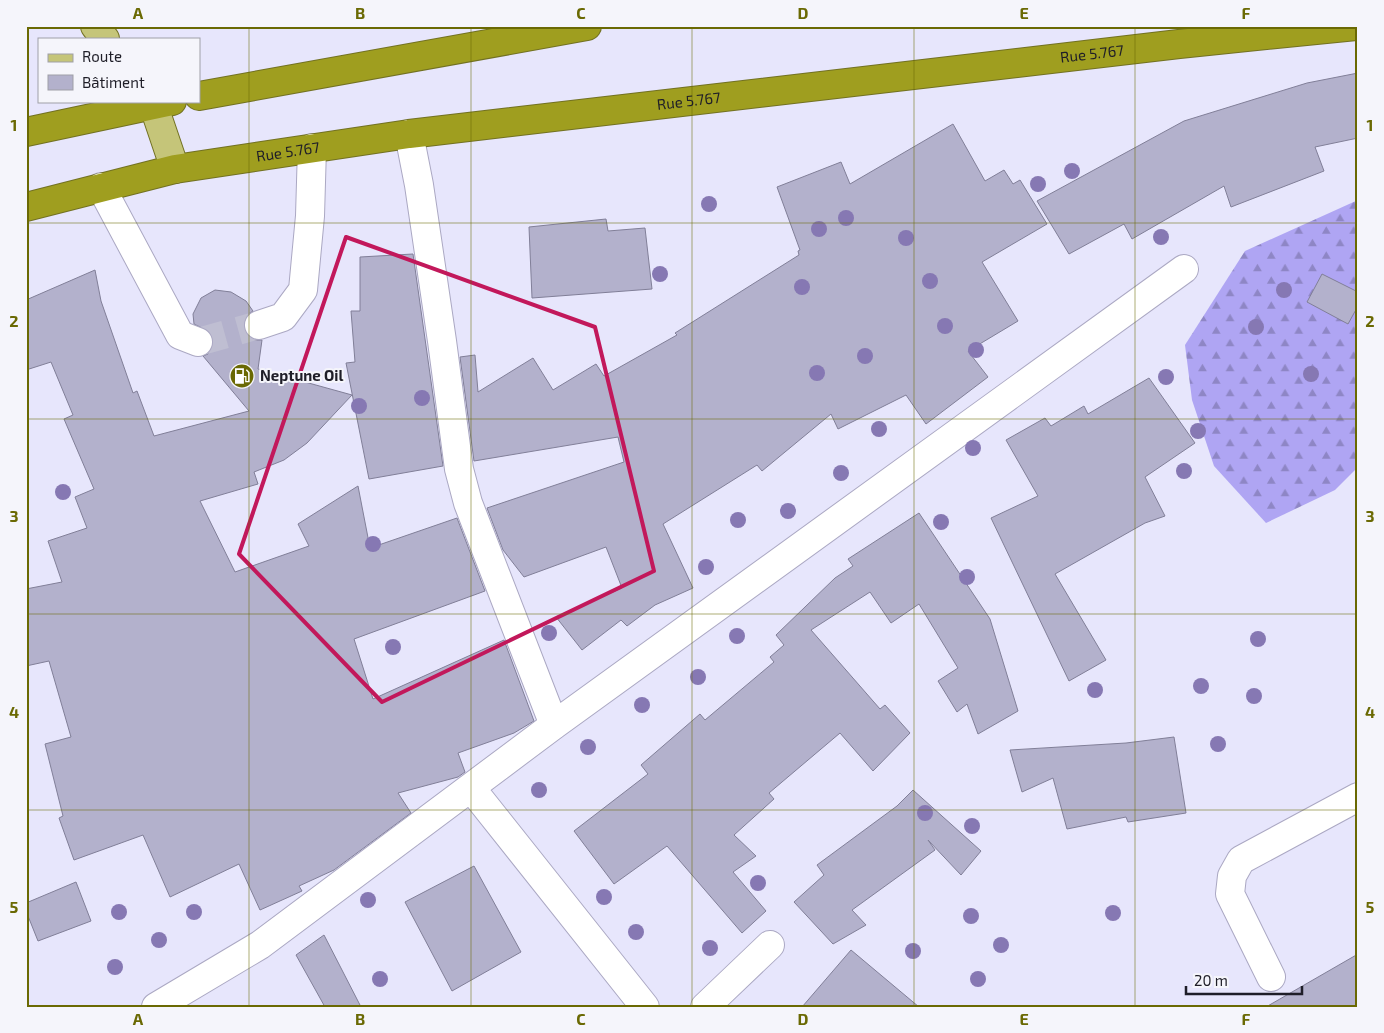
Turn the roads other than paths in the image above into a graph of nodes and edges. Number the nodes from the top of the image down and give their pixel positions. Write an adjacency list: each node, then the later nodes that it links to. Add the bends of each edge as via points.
1 (95, 26): 4 (main road)
2 (587, 26): 5 (highway)
3 (1356, 26): 8 (highway, Rue 5.767)
4 (103, 38)
5 (200, 96)
6 (159, 102): 7 (highway); 10 (main road)
7 (26, 132)
8 (409, 134): 9 (highway, Rue 5.767); 16 (street, via 459,469 468,503)
9 (312, 148): 10 (highway, Rue 5.767); 14 (street, via 303,290 283,317)
10 (175, 169): 11 (highway, Rue 5.767)
11 (101, 187): 12 (highway, Rue 5.767); 15 (street, via 180,335)
12 (26, 207)
13 (1184, 269): 16 (street)
14 (259, 325)
15 (198, 342)
16 (554, 725): 17 (street)
17 (471, 788): 21 (street, via 260,945); 22 (street)
18 (1358, 797): 20 (street, via 1241,860 1232,876 1230,894)
19 (770, 945): 23 (street)
20 (1271, 977)
21 (156, 1007)
22 (645, 1007)
23 (705, 1007)

